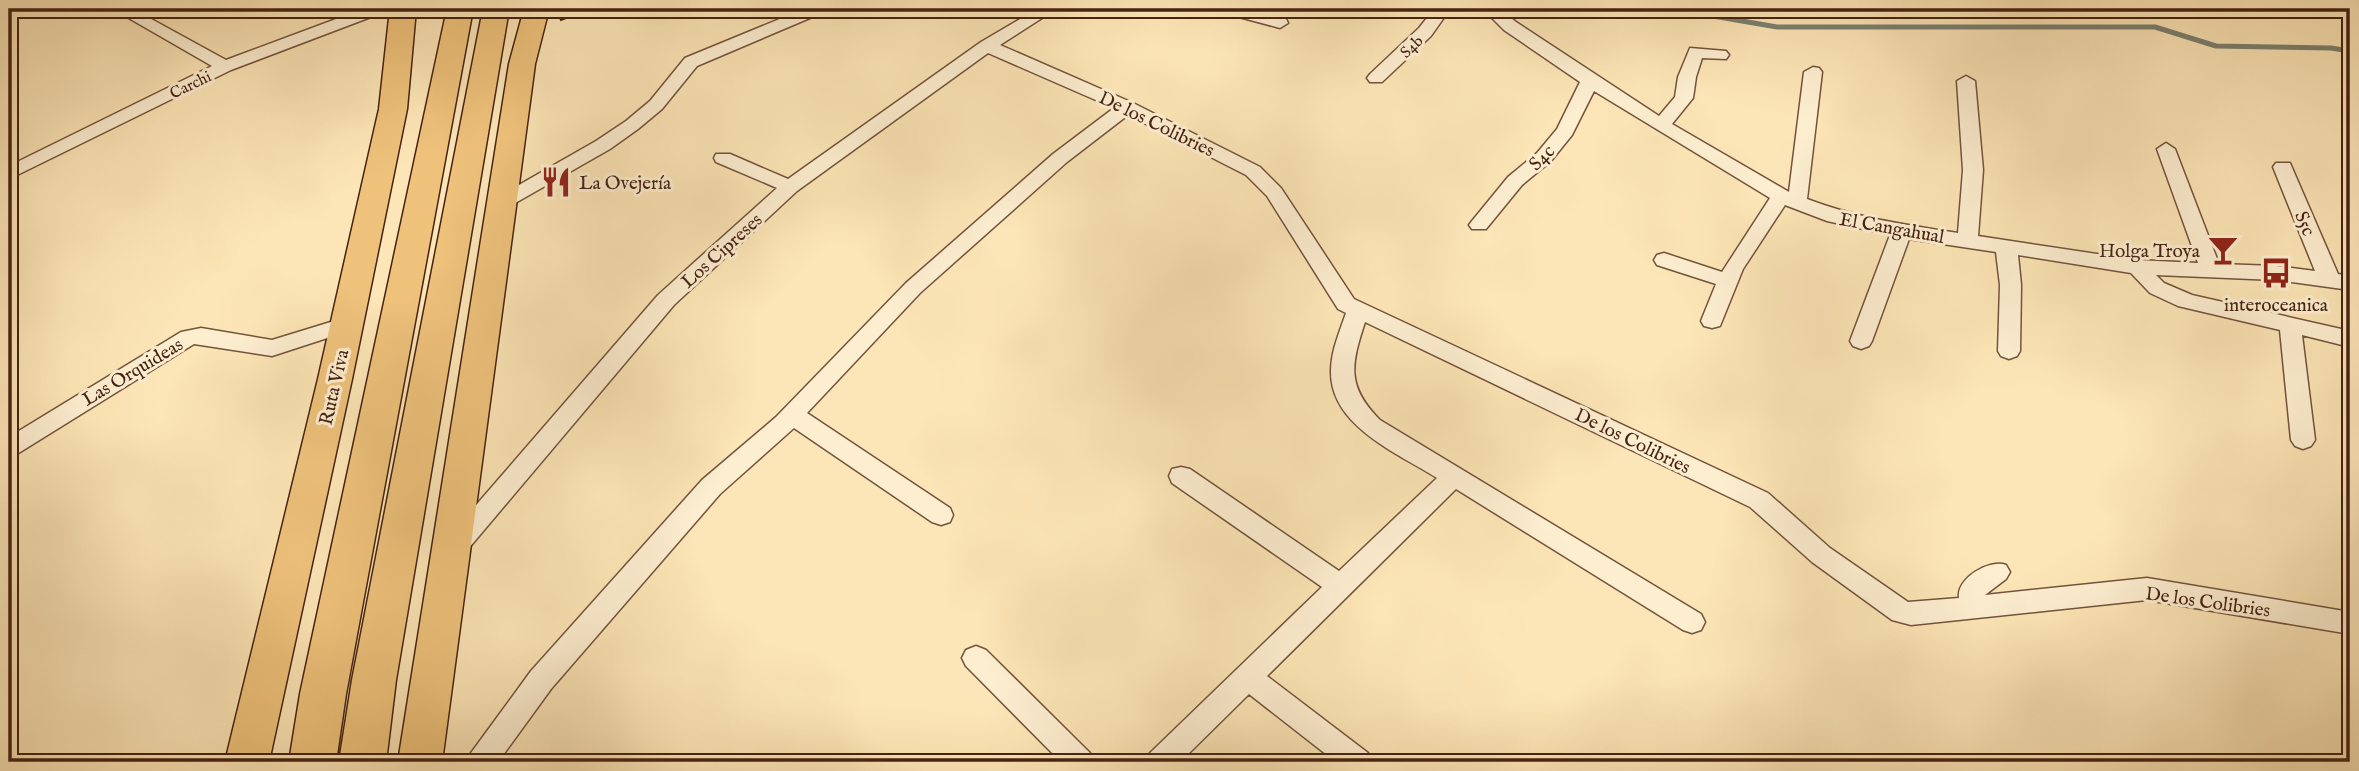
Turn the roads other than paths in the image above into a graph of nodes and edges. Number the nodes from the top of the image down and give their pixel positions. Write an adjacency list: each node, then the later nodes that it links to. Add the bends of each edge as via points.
1 (121, 9): 15 (street)
2 (378, 9): 15 (street, Carchi)
3 (403, 9): 41 (main road, Ruta Viva, via 393,109)
4 (460, 9): 61 (highway)
5 (496, 9): 62 (highway)
6 (536, 9): 28 (main road, via 522,64)
7 (818, 9): 28 (street, via 691,62 656,105 632,125)
8 (1048, 9): 13 (street, Los Cipreses)
9 (1246, 9): 12 (street, via 1251,16)
10 (1442, 9): 17 (street, S4b, via 1425,32)
11 (1489, 9): 18 (street, El Cangahual)
12 (1280, 23)
13 (987, 46): 20 (street, De los Colibries); 26 (street, Los Cipreses)
14 (1720, 55): 21 (street, via 1696,51 1684,98)
15 (225, 66): 25 (street, Carchi)
16 (1812, 72): 27 (street)
17 (1376, 78)
18 (1590, 80): 21 (street, El Cangahual); 29 (street, S4c, via 1565,131)
19 (1966, 81): 31 (street, via 1973,170)
20 (1127, 107): 39 (street, De los Colibries, via 1253,171 1275,192 1346,304); 46 (street, via 1060,158 913,288)
21 (1661, 125): 27 (street, El Cangahual)
22 (2165, 149): 35 (street)
23 (723, 158): 26 (street)
24 (2283, 167): 36 (street, S5c)
25 (9, 173)
26 (790, 187): 52 (street, Los Cipreses, via 666,300)
27 (1789, 200): 30 (street, El Cangahual, via 1834,218); 37 (street)
28 (503, 202): 52 (main road)
29 (1479, 225)
30 (1902, 231): 31 (street, El Cangahual); 44 (street)
31 (1968, 240): 32 (street, El Cangahual)
32 (2005, 246): 34 (street, El Cangahual); 45 (street, via 2010,263)
33 (1664, 260): 37 (street)
34 (2137, 267): 35 (street, El Cangahual); 42 (street, via 2157,288 2186,301)
35 (2210, 270): 36 (street, El Cangahual)
36 (2329, 279): 38 (street, El Cangahual)
37 (1728, 281): 40 (street)
38 (2350, 283)
39 (1358, 309): 50 (street, via 1341,374 1354,410); 55 (street, De los Colibries, via 1759,500 1821,555 1901,612)
40 (1712, 321)
41 (347, 324): 48 (street, Las Orquideas, via 272,348 189,337); 60 (main road, Ruta Viva)
42 (2290, 324): 43 (street); 47 (street)
43 (2350, 339)
44 (1861, 341)
45 (2009, 351)
46 (792, 415): 51 (street); 64 (street, via 711,487 541,680)
47 (2303, 440)
48 (9, 447)
49 (1181, 475): 54 (street)
50 (1454, 476): 54 (street); 56 (street)
51 (941, 515)
52 (450, 552): 63 (main road)
53 (1997, 572): 55 (street, via 1971,591)
54 (1341, 586): 59 (street)
55 (1974, 607): 57 (street, De los Colibries, via 2147,589)
56 (1692, 622)
57 (2350, 623)
58 (976, 658): 65 (street)
59 (1248, 677): 66 (street); 67 (street)
60 (243, 758)
61 (312, 762)
62 (362, 762)
63 (420, 762)
64 (481, 762)
65 (1080, 762)
66 (1160, 762)
67 (1358, 762)

